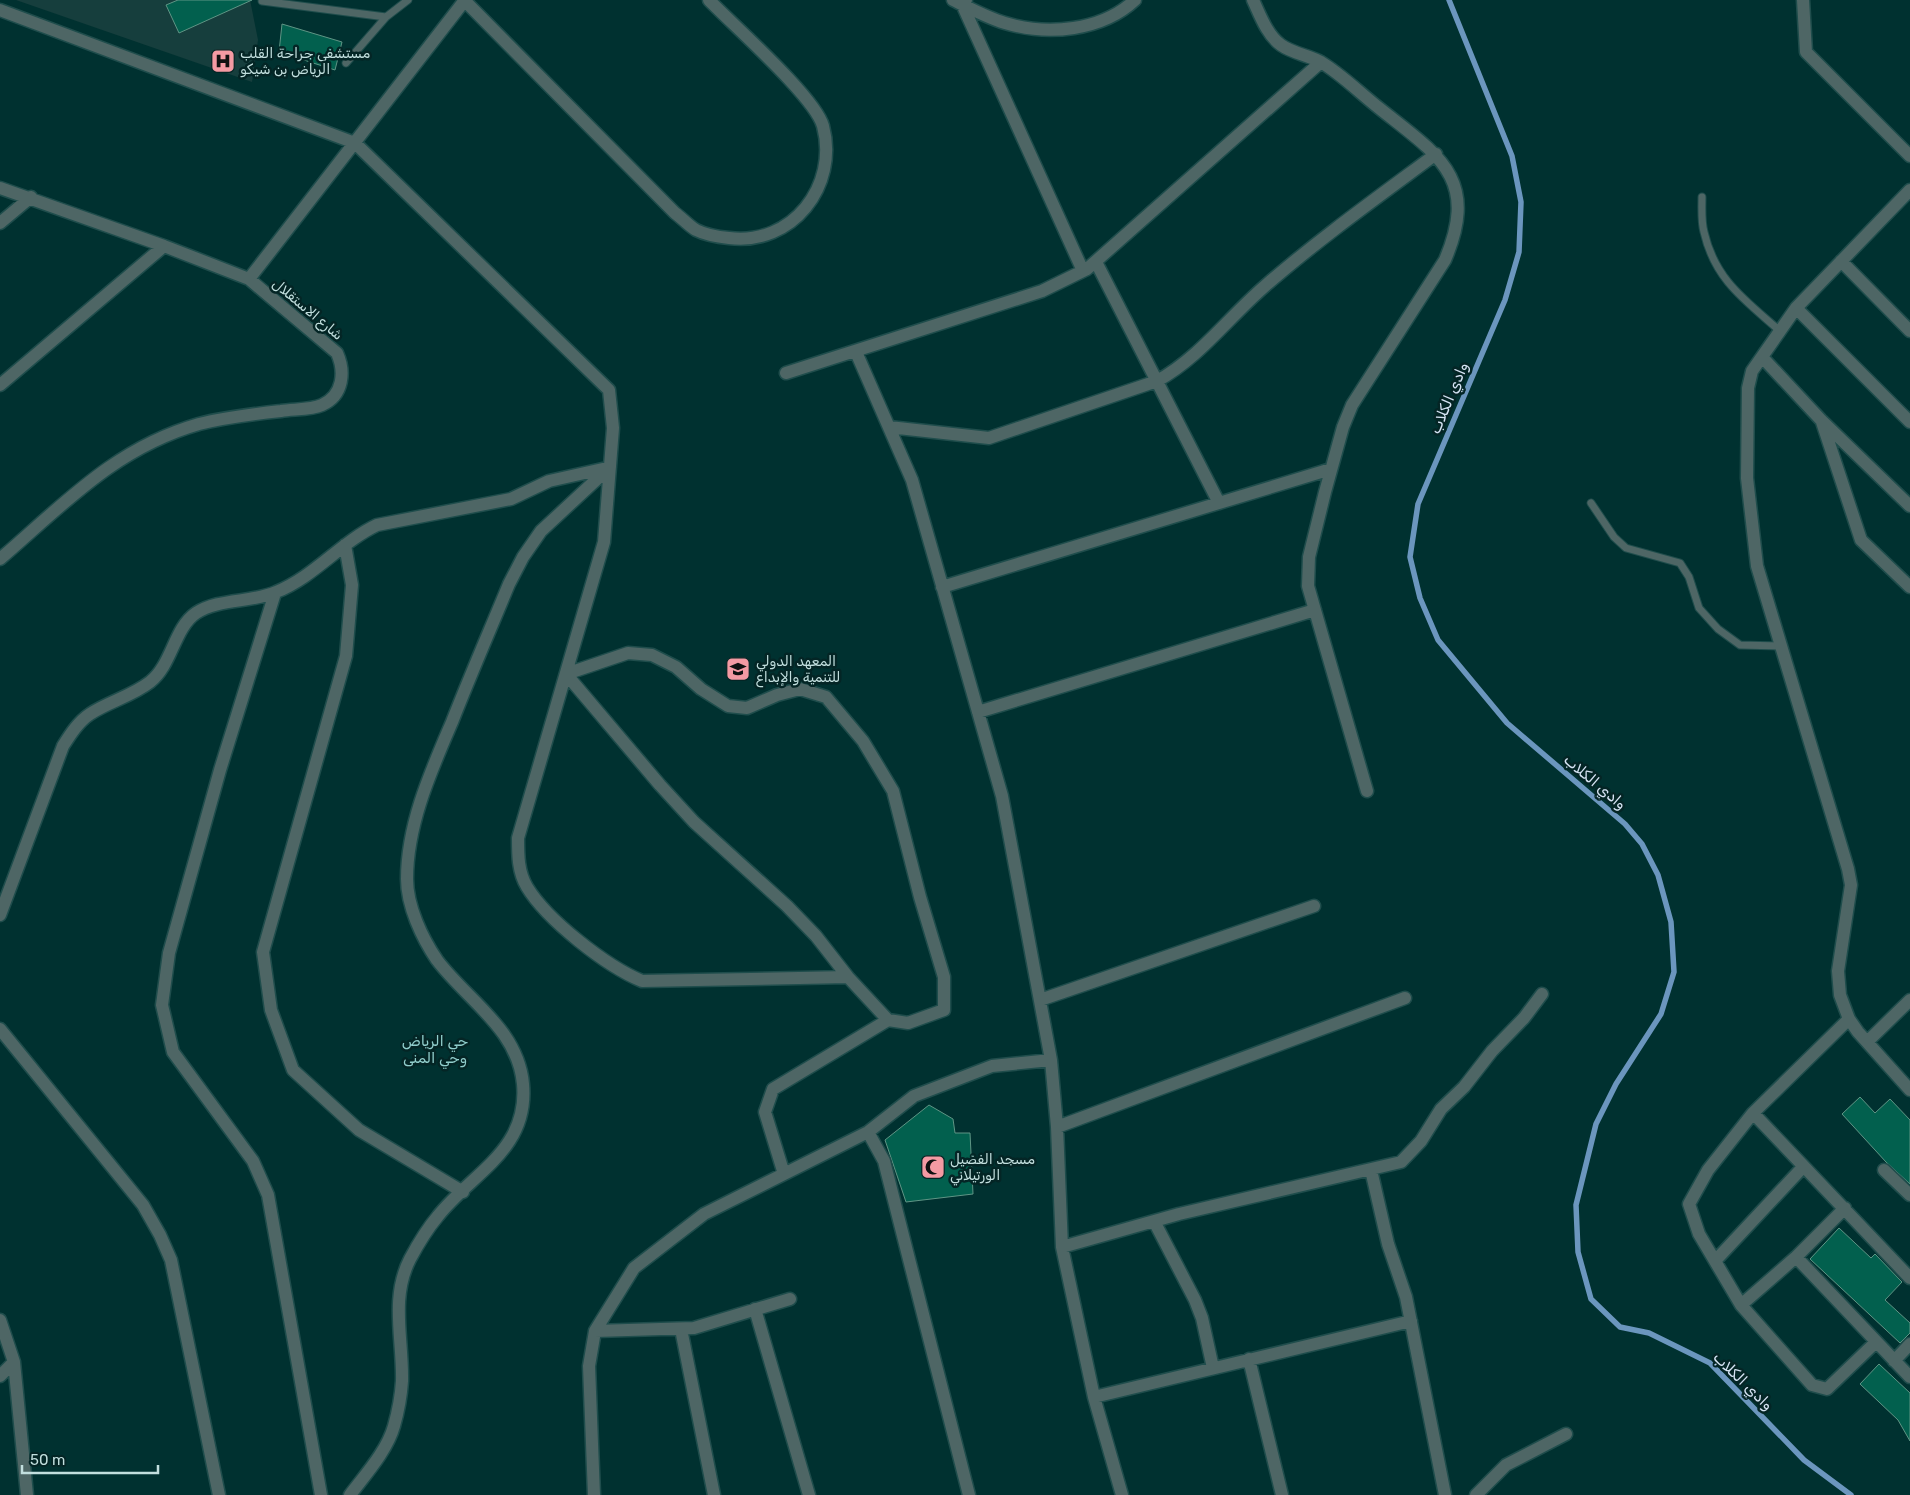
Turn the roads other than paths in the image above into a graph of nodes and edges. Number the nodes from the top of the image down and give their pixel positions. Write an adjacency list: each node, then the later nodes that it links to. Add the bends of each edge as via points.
1 (408, 0): 10 (lane)
2 (465, 0): 3 (street, via 675,213 696,230 718,237 754,239 792,224 816,194 826,161 823,125 806,98); 13 (street)
3 (708, 0)
4 (1135, 0): 8 (street, via 1106,19 1078,28 1050,30 1005,23)
5 (1253, 0): 11 (street, via 1269,32 1281,45)
6 (1803, 0): 15 (street, via 1806,52)
7 (262, 1): 10 (lane)
8 (960, 1): 24 (street)
9 (0, 10): 13 (street)
10 (386, 17): 12 (lane)
11 (1321, 62): 14 (street); 23 (street)
12 (346, 63)
13 (354, 143): 25 (street); 37 (street, via 609,390 613,428)
14 (1436, 154): 32 (street, via 1333,229 1263,288 1180,369); 38 (street, via 1453,180 1459,201 1455,236 1445,260 1352,405)
15 (1910, 156)
16 (0, 188): 18 (street, شارع الاستقلال)
17 (1910, 190): 22 (street)
18 (31, 197): 20 (street); 21 (street, شارع الاستقلال)
19 (1702, 197): 27 (lane, via 1703,230 1714,264 1733,289)
20 (0, 224)
21 (164, 246): 25 (street, شارع الاستقلال); 33 (street)
22 (1841, 261): 26 (street); 28 (street)
23 (1096, 262): 24 (street); 32 (street)
24 (1083, 271): 29 (street, via 1042,291)
25 (249, 279): 43 (street, شارع الاستقلال, via 337,353 342,366 342,380 335,394 323,405 234,416 161,436 112,463)
26 (1796, 308): 27 (street); 35 (street)
27 (1780, 331): 30 (street)
28 (1910, 331)
29 (856, 352): 31 (street); 36 (street)
30 (1762, 358): 34 (street); 48 (street, via 1752,371 1748,388 1747,478 1757,566)
31 (786, 374)
32 (1157, 381): 36 (street, via 990,438); 39 (street)
33 (0, 385)
34 (1821, 420): 41 (street); 45 (street, via 1861,540)
35 (1910, 422)
36 (889, 427): 44 (street, via 912,480)
37 (610, 467): 42 (street, via 549,481 511,499 377,525); 49 (street, via 604,542); 72 (street, via 541,531 523,557 424,789 408,852 407,881 412,908 422,934 438,960 499,1026 513,1046 524,1085 521,1113 513,1137 494,1164)
38 (1331, 469): 39 (street); 47 (street, via 1310,557 1308,586)
39 (1219, 503): 44 (street)
40 (1591, 503): 48 (lane, via 1614,537 1626,548 1680,563 1689,577 1699,608 1740,645)
41 (1910, 506)
42 (345, 545): 46 (street); 72 (street, via 352,584 346,656 263,952 271,1010 293,1070 358,1130)
43 (0, 559)
44 (942, 587): 50 (street)
45 (1910, 587)
46 (275, 593): 53 (street, via 210,607 195,614 149,683 88,715 73,730 63,746); 99 (street, via 220,770 172,943 162,1005 174,1052 253,1161 268,1195)
47 (1315, 610): 50 (street); 51 (street)
48 (1780, 646): 60 (street, via 1851,885 1838,971 1840,995)
49 (566, 674): 54 (street, via 694,822 787,906 816,936); 54 (street, via 518,838 518,862 526,886 555,921 626,974 642,981); 59 (street, via 628,653 652,655 676,667 701,689 728,706 747,708 800,689 826,697 863,741 893,791 944,977 944,1010 908,1023)
50 (978, 712): 57 (street, via 1002,796)
51 (1368, 791)
52 (1314, 906): 57 (street)
53 (0, 915)
54 (848, 978): 59 (street)
55 (1542, 994): 69 (street, via 1464,1088 1441,1109 1421,1141 1402,1162)
56 (1405, 998): 66 (street)
57 (1040, 1000): 63 (street)
58 (1910, 1000): 62 (street)
59 (888, 1020): 71 (street, via 773,1089 765,1112)
60 (1849, 1020): 62 (street); 65 (street)
61 (0, 1029): 98 (street, via 143,1205 160,1235 171,1260 179,1295)
62 (1867, 1042): 64 (street)
63 (1051, 1060): 66 (street); 67 (street, via 992,1066 914,1096)
64 (1909, 1088)
65 (1753, 1113): 68 (street); 78 (street, via 1708,1170 1689,1204 1699,1234)
66 (1057, 1127): 76 (street)
67 (868, 1132): 71 (street); 104 (street, via 884,1161)
68 (1803, 1167): 74 (street); 78 (street)
69 (1371, 1170): 75 (street); 84 (street, via 1388,1244)
70 (1884, 1170): 73 (street)
71 (784, 1174): 86 (street, via 704,1214 634,1268)
72 (463, 1192): 100 (street, via 439,1214 424,1235 400,1285 398,1312 402,1380 393,1430)
73 (1910, 1195)
74 (1845, 1208): 77 (street); 79 (street)
75 (1154, 1221): 76 (street); 92 (street, via 1195,1300)
76 (1062, 1248): 95 (street)
77 (1796, 1257): 81 (street); 87 (street)
78 (1715, 1261): 81 (street)
79 (1910, 1278)
80 (790, 1299): 82 (street)
81 (1741, 1305): 87 (street, via 1812,1386 1827,1389)
82 (755, 1309): 85 (street); 103 (street)
83 (0, 1320): 91 (street)
84 (1411, 1320): 89 (street); 107 (street)
85 (681, 1329): 86 (street); 102 (street)
86 (595, 1331): 101 (street, via 589,1366)
87 (1876, 1342): 90 (street)
88 (1910, 1344): 90 (street)
89 (1249, 1360): 92 (street); 106 (street)
90 (1894, 1361): 94 (street)
91 (14, 1362): 93 (street); 97 (street)
92 (1214, 1368): 95 (street)
93 (0, 1376)
94 (1910, 1377)
95 (1094, 1397): 105 (street)
96 (1566, 1434): 108 (street, via 1506,1465)
97 (27, 1495)
98 (218, 1495)
99 (321, 1495)
100 (350, 1495)
101 (594, 1495)
102 (714, 1495)
103 (809, 1495)
104 (969, 1495)
105 (1122, 1495)
106 (1282, 1495)
107 (1445, 1495)
108 (1476, 1495)

